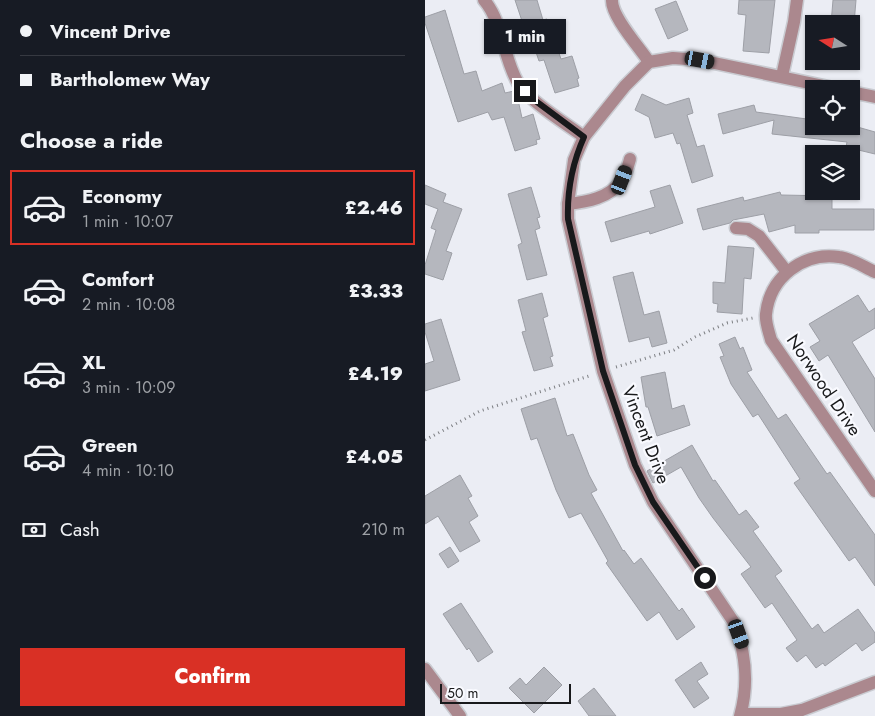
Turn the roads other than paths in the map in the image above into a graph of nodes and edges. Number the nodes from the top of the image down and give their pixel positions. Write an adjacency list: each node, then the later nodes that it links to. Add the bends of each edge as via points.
1 (484, 0): 9 (street, via 489,5 518,84)
2 (612, 0): 4 (street, via 618,18)
3 (797, 0): 5 (street)
4 (649, 62): 5 (street, via 673,58 700,60); 9 (street, Vincent Drive)
5 (782, 76): 6 (street)
6 (805, 81)
7 (860, 94): 8 (street)
8 (875, 97)
9 (584, 137): 11 (street, Vincent Drive, via 574,160)
10 (630, 159): 11 (street, via 622,180 612,192 586,202)
11 (568, 204): 18 (street, Vincent Drive, via 568,219 603,371 635,465 653,502 735,624 742,644 747,668 746,692)
12 (736, 228): 13 (street, via 748,228 759,236)
13 (787, 272): 14 (street, Norwood Drive, via 806,259 822,256 842,257); 15 (street, Norwood Drive, via 771,292 766,315 771,340)
14 (875, 272)
15 (875, 491)
16 (425, 669): 19 (street)
17 (875, 682): 18 (street, via 802,710)
18 (740, 715)
19 (460, 716)

